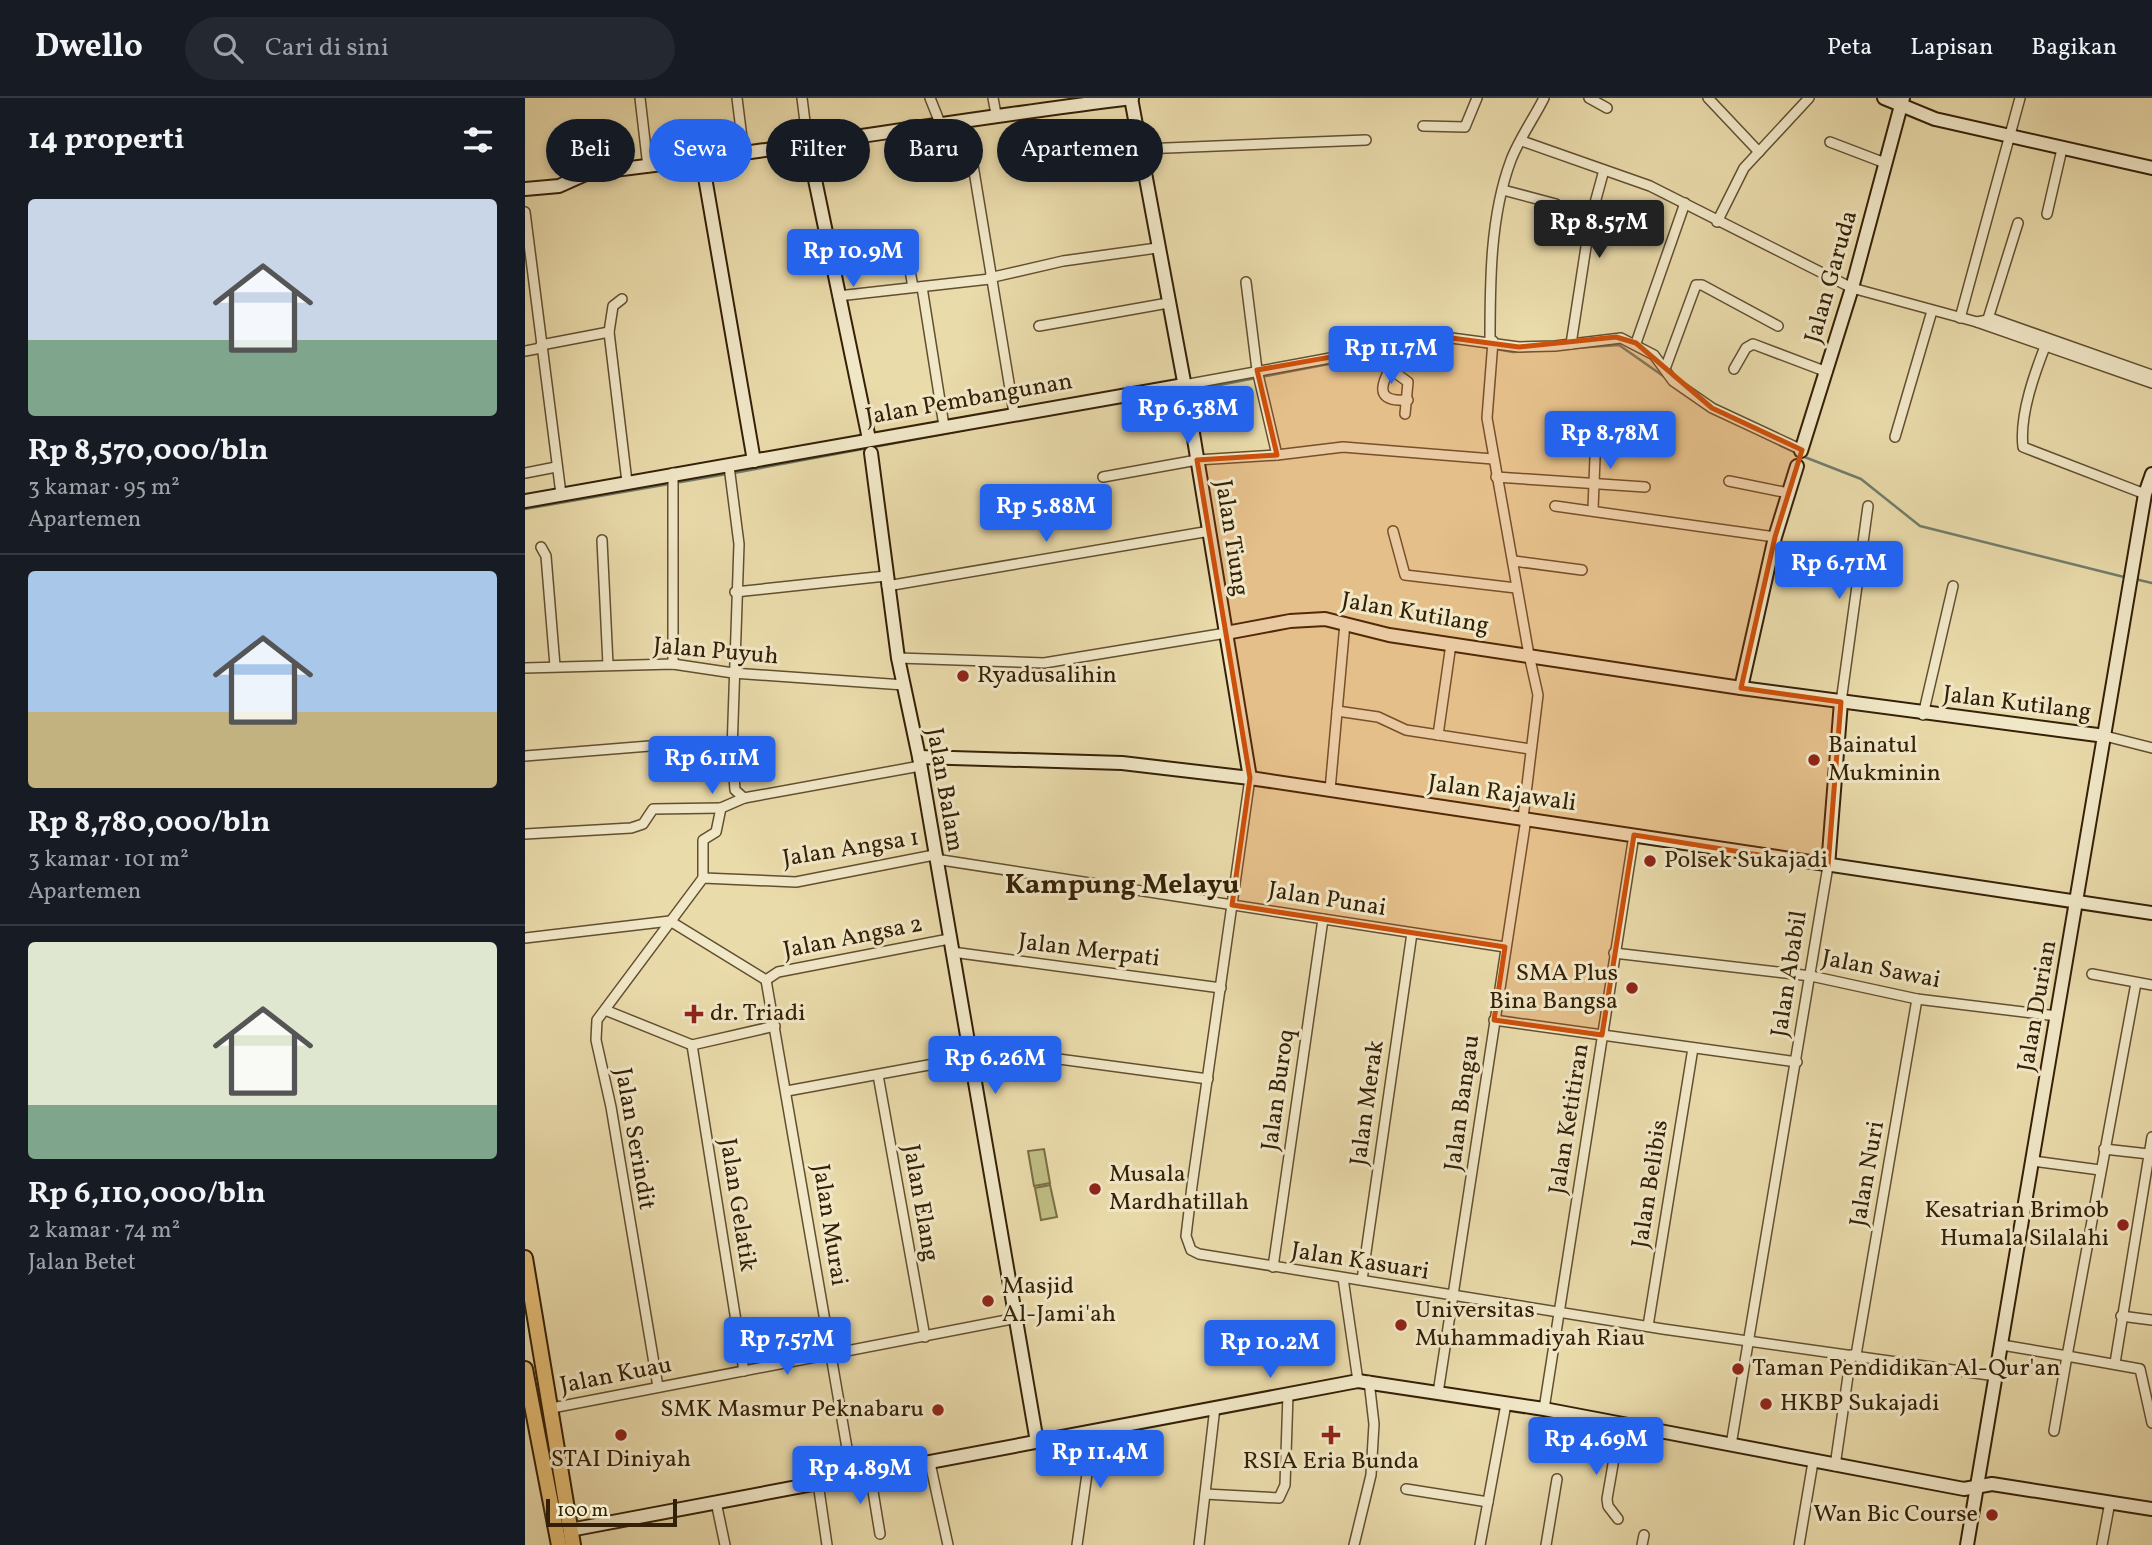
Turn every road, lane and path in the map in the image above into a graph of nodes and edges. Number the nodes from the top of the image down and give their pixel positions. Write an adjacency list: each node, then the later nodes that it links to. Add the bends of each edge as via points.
1 (737, 98): 17 (street)
2 (801, 98): 18 (street)
3 (930, 98): 19 (street)
4 (993, 98): 16 (street)
5 (1132, 98): 16 (street); 21 (street, Jalan Tiung)
6 (1477, 98): 22 (street, via 1465,127)
7 (1544, 98): 25 (street, Jalan Bangau)
8 (1589, 98): 15 (street)
9 (1708, 98): 29 (street)
10 (1809, 98): 29 (street)
11 (1884, 98): 14 (street)
12 (2020, 98): 23 (street)
13 (639, 99): 31 (street)
14 (1902, 101): 23 (street, via 1935,119); 30 (street, Jalan Garuda)
15 (1607, 108)
16 (996, 114): 20 (street)
17 (740, 119)
18 (804, 119)
19 (938, 119)
20 (965, 119)
21 (1136, 119)
22 (1423, 126)
23 (2008, 135): 28 (street); 56 (street)
24 (1366, 140): 27 (street)
25 (1522, 141): 33 (street); 39 (street, Jalan Bangau)
26 (1830, 142): 30 (street)
27 (1163, 148)
28 (2062, 149): 32 (street); 43 (street)
29 (1759, 152): 44 (street, via 1744,168)
30 (1885, 163): 51 (street, Jalan Garuda)
31 (648, 167): 38 (street, via 588,173 559,186)
32 (2152, 168)
33 (1604, 170): 40 (street); 64 (street, via 1590,220)
34 (706, 182): 86 (street)
35 (815, 182): 52 (street, Jalan Balam)
36 (976, 182): 48 (street)
37 (1147, 182): 47 (street, Jalan Tiung)
38 (525, 189)
39 (1503, 190): 41 (street); 61 (street, Jalan Bangau, via 1491,281)
40 (1685, 203): 44 (street); 62 (street)
41 (1556, 204)
42 (525, 212): 65 (street)
43 (2047, 214)
44 (1717, 222): 51 (street)
45 (2018, 223): 57 (street)
46 (904, 238): 50 (street)
47 (1157, 248): 48 (street, via 1063,261); 54 (street, Jalan Tiung)
48 (990, 279): 50 (street); 76 (street)
49 (1246, 282): 71 (street)
50 (917, 287): 52 (street); 78 (street)
51 (1852, 288): 55 (street); 70 (street, Jalan Garuda)
52 (838, 296): 81 (street, Jalan Balam)
53 (622, 299): 60 (street, via 613,306)
54 (1168, 303): 58 (street); 74 (street, Jalan Tiung)
55 (1932, 311): 56 (street); 80 (street)
56 (1960, 318): 57 (street)
57 (1983, 323): 63 (street)
58 (1039, 326)
59 (1778, 326): 68 (street, via 1696,285)
60 (609, 332): 65 (street); 96 (street)
61 (1492, 342): 64 (street, Jalan Pembangunan, via 1519,347); 67 (street, Jalan Pembangunan, via 1444,337); 84 (street, Jalan Bangau, via 1487,418)
62 (1636, 343): 64 (street, Jalan Pembangunan, via 1616,337); 68 (street)
63 (2047, 343): 72 (street); 73 (street); 101 (street, via 2025,413 2022,447)
64 (1571, 344)
65 (541, 346): 66 (street); 89 (street)
66 (525, 351)
67 (1386, 357): 71 (street, Jalan Pembangunan); 75 (street, via 1408,382); 75 (street, via 1383,393)
68 (1665, 369): 82 (street, via 1679,386 1712,408)
69 (1734, 369): 70 (street, via 1753,344)
70 (1827, 372): 82 (street, Jalan Garuda)
71 (1258, 373): 74 (street, Jalan Pembangunan); 83 (street)
72 (2152, 376)
73 (2152, 383)
74 (1184, 386): 76 (street, Jalan Pembangunan); 85 (street, Jalan Tiung)
75 (1408, 400): 77 (street)
76 (1014, 413): 78 (street, Jalan Pembangunan)
77 (1405, 414)
78 (944, 426): 81 (street, Jalan Pembangunan)
79 (1596, 432): 97 (street)
80 (1895, 437)
81 (870, 445): 86 (street, Jalan Pembangunan); 114 (street, Jalan Balam)
82 (1802, 450): 88 (street, Jalan Garuda)
83 (1277, 455): 84 (street, via 1343,447); 85 (street)
84 (1493, 459): 94 (street, Jalan Bangau)
85 (1197, 460): 93 (street); 107 (street, Jalan Tiung)
86 (754, 461): 87 (street, Jalan Pembangunan)
87 (729, 466): 91 (street, Jalan Pembangunan); 117 (street, via 739,544)
88 (1797, 466): 99 (street)
89 (556, 467): 90 (street); 100 (street)
90 (525, 473)
91 (673, 474): 96 (street, Jalan Pembangunan); 123 (street)
92 (2152, 474): 101 (street, Jalan Durian)
93 (1103, 477)
94 (1496, 477): 97 (street); 112 (street, Jalan Bangau)
95 (1729, 481): 99 (street)
96 (627, 482): 100 (street, Jalan Pembangunan)
97 (1594, 484): 98 (street); 105 (street)
98 (1645, 487)
99 (1788, 493): 109 (street)
100 (561, 494): 102 (street, Jalan Pembangunan)
101 (2145, 494): 106 (street, Jalan Durian)
102 (525, 501)
103 (1555, 506): 105 (street)
104 (1868, 506): 130 (street, Jalan Ababil)
105 (1593, 509): 109 (street)
106 (2147, 525): 134 (street, Jalan Durian, via 2131,581)
107 (1210, 531): 114 (street); 119 (street, Jalan Tiung)
108 (1393, 531): 116 (street, via 1405,575)
109 (1775, 537): 129 (street)
110 (602, 540): 124 (street)
111 (541, 547): 125 (street, via 546,555)
112 (1514, 561): 113 (street); 116 (street, Jalan Bangau)
113 (1582, 570)
114 (886, 581): 117 (street); 122 (street, Jalan Balam)
115 (1953, 586): 132 (street, Jalan Kutilang)
116 (1517, 588): 121 (street, Jalan Bangau)
117 (735, 593): 127 (street)
118 (1345, 623): 119 (street, Jalan Kutilang, via 1301,620); 120 (street, Jalan Kutilang); 131 (street)
119 (1226, 633): 122 (street, Jalan Kutilang, via 1044,663); 140 (street, Jalan Tiung)
120 (1451, 644): 121 (street, Jalan Kutilang); 133 (street)
121 (1529, 655): 129 (street, Jalan Kutilang); 137 (street, Jalan Bangau, via 1538,695)
122 (898, 658): 128 (street, Jalan Balam)
123 (673, 664): 124 (street, Jalan Puyuh); 127 (street, Jalan Puyuh)
124 (608, 665): 125 (street, Jalan Puyuh)
125 (555, 666): 126 (street, Jalan Puyuh)
126 (525, 668)
127 (733, 673): 128 (street, Jalan Puyuh); 142 (street, via 732,774 735,790)
128 (904, 685): 139 (street, Jalan Balam)
129 (1741, 688): 130 (street, Jalan Kutilang)
130 (1841, 702): 132 (street, Jalan Kutilang); 148 (street, Jalan Ababil)
131 (1336, 711): 133 (street, via 1378,717 1402,729); 141 (street)
132 (1923, 715): 134 (street, Jalan Kutilang)
133 (1438, 735): 137 (street)
134 (2105, 736): 136 (street); 150 (street, Jalan Durian)
135 (662, 745): 138 (street)
136 (2152, 748)
137 (1530, 749): 144 (street, Jalan Bangau)
138 (525, 756)
139 (920, 761): 140 (street, Jalan Rajawali, via 1122,764); 142 (street); 147 (street, Jalan Balam)
140 (1250, 778): 141 (street, Jalan Rajawali); 151 (street, Jalan Kasuari)
141 (1330, 790): 144 (street, Jalan Rajawali)
142 (744, 798): 143 (street)
143 (722, 808): 145 (street, via 664,807 653,809 643,824 631,828); 149 (street, via 716,832 703,840)
144 (1524, 819): 146 (street, Jalan Rajawali); 158 (street, Jalan Bangau)
145 (525, 834)
146 (1634, 835): 148 (street, Jalan Rajawali); 159 (street, Jalan Ketitiran)
147 (934, 857): 149 (street, Jalan Angsa 1, via 796,882); 151 (street, Jalan Punai); 157 (street, Jalan Balam)
148 (1828, 866): 150 (street, Jalan Rajawali); 161 (street, Jalan Ababil)
149 (703, 878): 154 (street)
150 (2077, 902): 152 (street, Jalan Rajawali); 168 (street, Jalan Durian)
151 (1232, 905): 153 (street, Jalan Punai); 165 (street, Jalan Kasuari)
152 (2152, 913)
153 (1323, 919): 155 (street, Jalan Punai); 185 (street, Jalan Buroq)
154 (670, 921): 156 (street); 162 (street); 167 (street, Jalan Serindit)
155 (1412, 933): 158 (street, Jalan Punai); 187 (street, Jalan Merak)
156 (525, 938)
157 (950, 946): 162 (street, Jalan Angsa 2, via 778,972); 165 (street, Jalan Merpati); 174 (street, Jalan Balam)
158 (1505, 947): 169 (street, Jalan Bangau)
159 (1614, 953): 161 (street, Jalan Sawai); 171 (street, Jalan Ketitiran)
160 (2092, 974): 163 (street)
161 (1811, 976): 166 (street, Jalan Sawai); 175 (street, Jalan Ababil)
162 (766, 980): 170 (street, Jalan Murai)
163 (2136, 982): 164 (street); 180 (street)
164 (2152, 985)
165 (1221, 988): 177 (street, Jalan Kasuari)
166 (1917, 999): 168 (street, Jalan Sawai); 199 (street, Jalan Nuri)
167 (605, 1010): 172 (street); 206 (street, Jalan Serindit, via 597,1020 596,1040)
168 (2057, 1016): 182 (street, Jalan Durian)
169 (1495, 1020): 171 (street); 189 (street, Jalan Bangau)
170 (775, 1026): 172 (street); 178 (street, Jalan Murai)
171 (1602, 1035): 173 (street); 190 (street, Jalan Ketitiran)
172 (692, 1045): 203 (street, Jalan Gelatik)
173 (1693, 1048): 175 (street); 194 (street, Jalan Belibis)
174 (971, 1052): 176 (street); 177 (street); 192 (street, Jalan Balam)
175 (1797, 1062): 196 (street, Jalan Ababil)
176 (878, 1075): 178 (street); 195 (street, Jalan Elang)
177 (1208, 1079): 185 (street, Jalan Kasuari, via 1188,1247 1199,1254)
178 (787, 1091): 198 (street, Jalan Murai)
179 (2152, 1139): 181 (street)
180 (2104, 1149): 181 (street); 183 (street)
181 (2149, 1154): 191 (street)
182 (2033, 1161): 183 (street); 197 (street, Jalan Durian)
183 (2100, 1170): 200 (street)
184 (525, 1258): 188 (main road)
185 (1273, 1267): 186 (street, Jalan Kasuari)
186 (1343, 1278): 187 (street, Jalan Kasuari); 205 (street)
187 (1362, 1280): 189 (street, Jalan Kasuari)
188 (527, 1282): 211 (main road)
189 (1454, 1297): 190 (street, Jalan Kasuari); 207 (street, Jalan Bangau)
190 (1559, 1312): 194 (street, Jalan Kasuari); 212 (street, Jalan Ketitiran)
191 (2121, 1316): 193 (street); 201 (street)
192 (1017, 1318): 195 (street, Jalan Kuau); 217 (street, Jalan Balam)
193 (2152, 1320)
194 (1649, 1325): 196 (street, Jalan Kasuari)
195 (925, 1338): 198 (street, Jalan Kuau)
196 (1749, 1341): 199 (street, Jalan Kasuari); 218 (street, Jalan Ababil)
197 (2001, 1345): 200 (street); 204 (street, Jalan Durian)
198 (831, 1354): 203 (street, Jalan Kuau); 223 (street, Jalan Murai)
199 (1854, 1355): 204 (street, Jalan Kasuari); 221 (street, Jalan Nuri)
200 (2067, 1356): 201 (street); 216 (street)
201 (2115, 1363): 214 (street, via 2140,1368)
202 (525, 1369): 236 (main road)
203 (744, 1371): 206 (street, Jalan Kuau)
204 (1996, 1376): 226 (street, Jalan Durian)
205 (1363, 1381): 207 (street); 208 (street); 243 (street, via 1374,1424 1371,1475)
206 (658, 1387): 211 (street, Jalan Kuau)
207 (1438, 1392): 209 (street)
208 (1288, 1394): 210 (street); 228 (street, via 1285,1485 1279,1498)
209 (1506, 1404): 212 (street); 230 (street)
210 (1215, 1407): 215 (street); 228 (street)
211 (552, 1408): 234 (main road)
212 (1544, 1409): 213 (street)
213 (1620, 1423): 218 (street); 233 (street, via 1607,1499)
214 (2152, 1423)
215 (1093, 1431): 217 (street); 241 (street)
216 (2054, 1431)
217 (1037, 1442): 219 (street)
218 (1731, 1445): 220 (street)
219 (930, 1462): 222 (street); 240 (street)
220 (1813, 1462): 221 (street); 246 (street)
221 (1836, 1466): 226 (street, via 1964,1489)
222 (870, 1474): 223 (street); 235 (street)
223 (852, 1477): 225 (street)
224 (1557, 1479): 245 (street)
225 (818, 1483): 229 (street); 239 (street)
226 (1977, 1486): 231 (street); 247 (street, Jalan Durian)
227 (1406, 1489): 230 (street)
228 (1205, 1494): 242 (street)
229 (716, 1502): 234 (street); 238 (street)
230 (1488, 1502): 244 (street)
231 (2110, 1502): 232 (street); 248 (street)
232 (2152, 1509)
233 (1618, 1520)
234 (570, 1530): 237 (main road)
235 (880, 1534)
236 (559, 1545)
237 (573, 1545)
238 (725, 1545)
239 (827, 1545)
240 (948, 1545)
241 (1077, 1545)
242 (1199, 1545)
243 (1354, 1545)
244 (1481, 1545)
245 (1546, 1545)
246 (1799, 1545)
247 (1967, 1545)
248 (2102, 1545)

